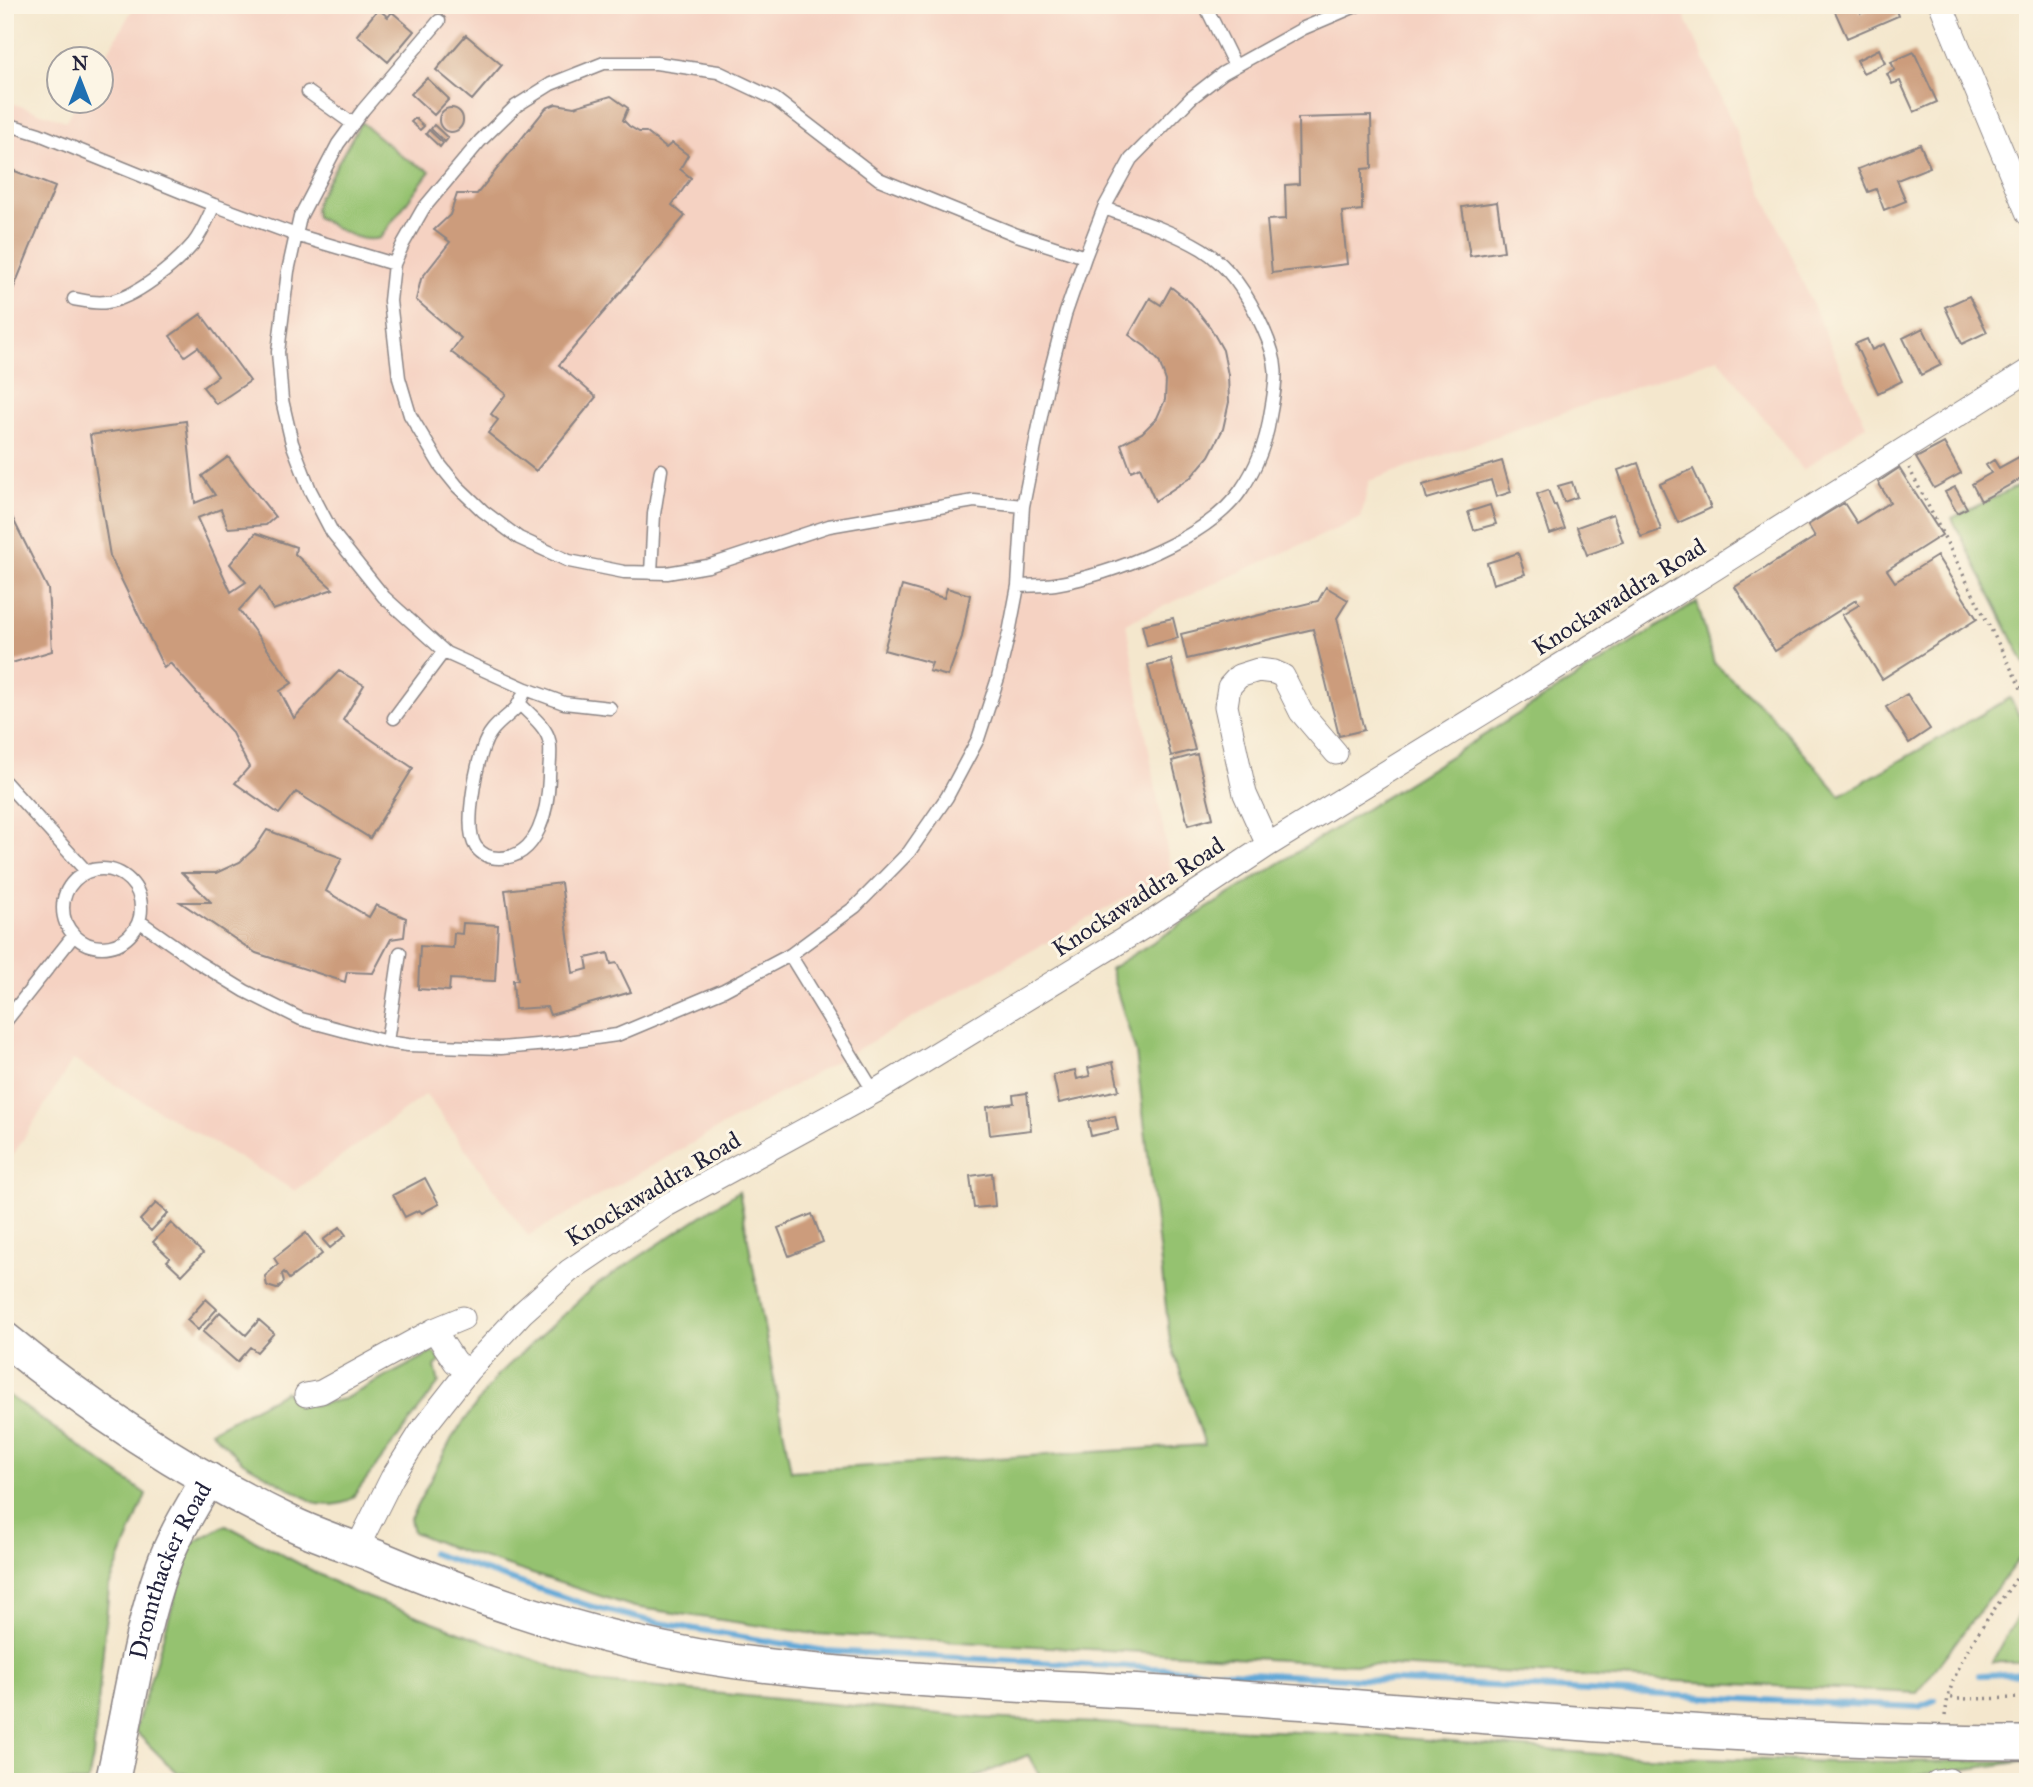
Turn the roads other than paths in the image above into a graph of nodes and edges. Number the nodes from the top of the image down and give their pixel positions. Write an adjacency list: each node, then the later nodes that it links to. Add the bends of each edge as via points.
1 (1205, 5): 5 (lane)
2 (1358, 5): 5 (lane)
3 (1941, 5): 11 (street)
4 (439, 20): 7 (lane)
5 (1235, 66): 10 (lane, via 1191,98 1139,150)
6 (308, 92): 7 (lane)
7 (353, 124): 12 (lane, via 300,217)
8 (5, 128): 9 (lane, via 39,134)
9 (214, 205): 12 (lane); 15 (lane, via 193,244 156,278 109,302)
10 (1104, 208): 13 (lane); 20 (lane, via 1154,225 1205,250 1235,279 1252,303 1273,355 1277,374 1269,427 1261,455 1240,492 1209,523 1116,569 1055,584)
11 (2028, 214)
12 (296, 235): 14 (lane); 21 (lane, via 278,352 292,443 332,532 384,597)
13 (1084, 257): 14 (lane, via 1017,235 879,178 775,99 718,72 656,63 604,63 551,84 516,106 423,209); 18 (lane, via 1049,376)
14 (394, 264): 19 (lane, via 390,300 399,378 410,415 440,466 483,511 541,550 580,563)
15 (74, 299)
16 (2028, 371): 28 (street, Knockawaddra Road)
17 (661, 470): 19 (lane)
18 (1023, 506): 19 (lane, via 974,501 841,524 708,565); 20 (lane)
19 (651, 573)
20 (1018, 586): 33 (lane, via 978,739 947,797 909,852 855,907)
21 (444, 651): 22 (lane); 25 (lane)
22 (526, 689): 23 (lane); 24 (lane, via 564,703)
23 (519, 703): 23 (lane, via 550,740 544,818 534,840 514,856 485,856 472,838 471,811 482,749 490,732)
24 (610, 708)
25 (394, 718)
26 (1336, 753): 28 (street, via 1301,712 1283,676 1258,670 1239,676 1229,687 1226,706 1245,794)
27 (5, 782): 29 (lane)
28 (1268, 845): 36 (street, Knockawaddra Road, via 1152,922)
29 (86, 872): 30 (lane, via 112,870 131,881 141,899); 31 (lane, via 64,899 64,917)
30 (139, 921): 31 (lane, via 130,936 111,946 92,946); 35 (lane, via 245,991 301,1019)
31 (74, 935): 34 (lane)
32 (400, 953): 35 (lane)
33 (790, 955): 35 (lane, via 724,990 617,1035 501,1048); 36 (lane)
34 (5, 1022)
35 (387, 1042)
36 (874, 1092): 40 (street, Knockawaddra Road, via 665,1206 592,1255 522,1314)
37 (463, 1318): 38 (street)
38 (434, 1330): 40 (street, via 455,1362); 41 (street, via 321,1392)
39 (5, 1339): 42 (street, Dromthacker Road, via 90,1406)
40 (468, 1371): 43 (street, Knockawaddra Road, via 411,1446)
41 (306, 1395)
42 (208, 1479): 43 (street, via 292,1524); 45 (street, Dromthacker Road, via 164,1563 150,1607)
43 (357, 1548): 44 (street, via 486,1600 600,1635 758,1665 1606,1725)
44 (2028, 1743)
45 (112, 1782)

